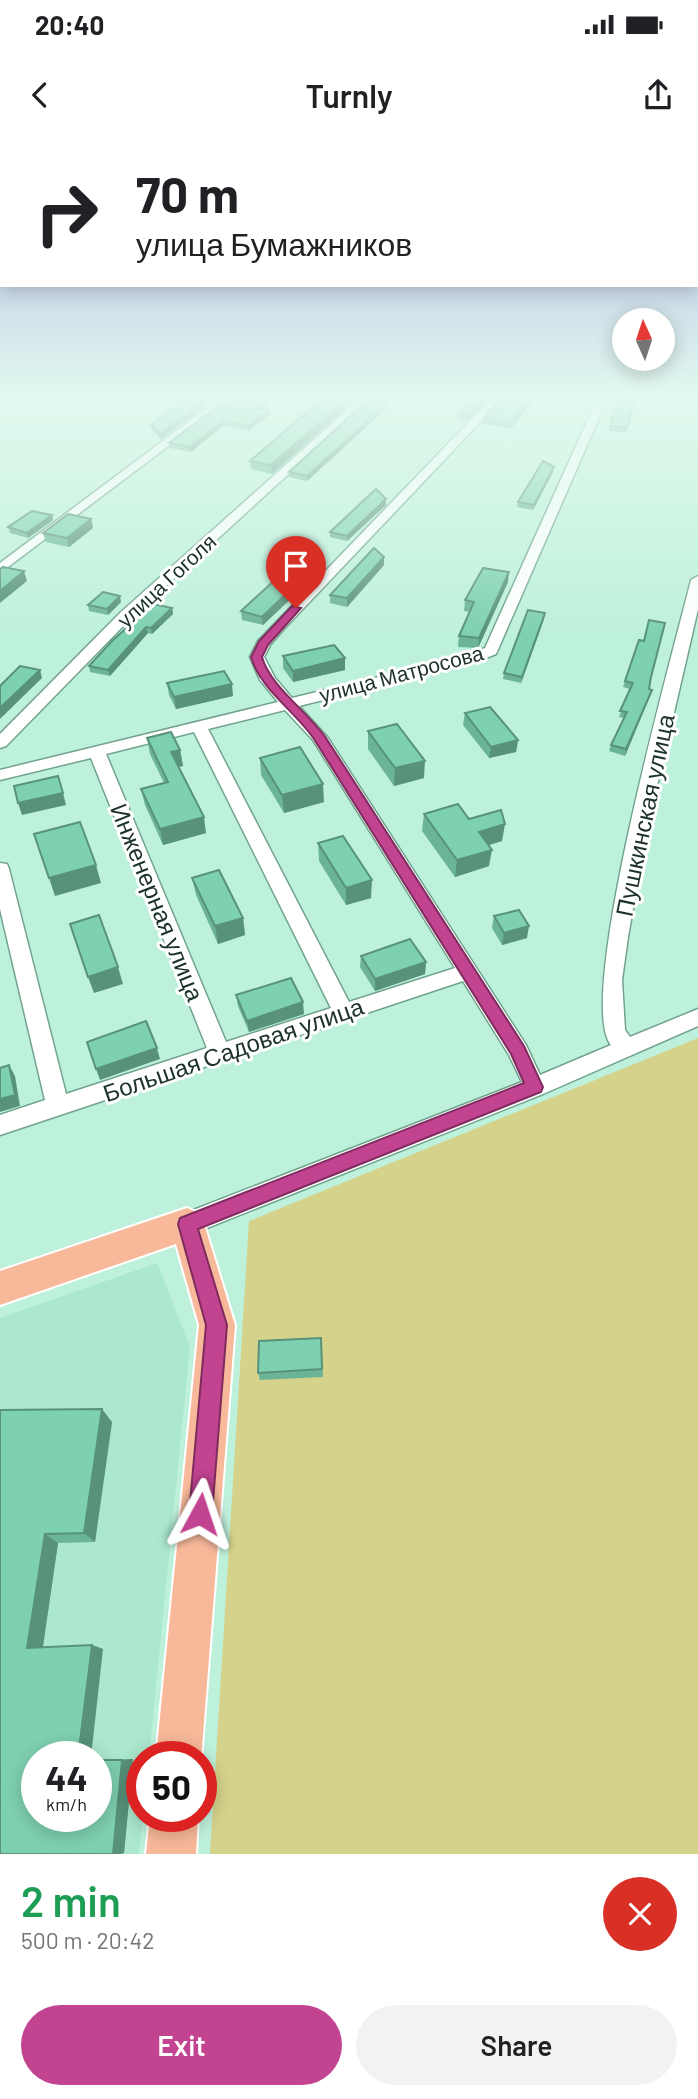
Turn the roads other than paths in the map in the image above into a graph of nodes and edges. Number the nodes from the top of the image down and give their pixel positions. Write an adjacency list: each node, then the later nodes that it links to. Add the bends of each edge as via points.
1 (125, 475): 5 (street)
2 (281, 475): 9 (street, улица Гоголя, via 127,614)
3 (425, 475): 7 (street, via 263,644 257,657 261,672)
4 (569, 475): 7 (street, улица Матросова, via 491,651)
5 (0, 569)
6 (698, 580): 16 (street, Пушкинская улица, via 638,830 618,937 612,979 614,1032)
7 (288, 702): 8 (street, улица Матросова); 13 (street, via 320,738)
8 (198, 725): 10 (street, улица Матросова); 14 (street)
9 (0, 743)
10 (97, 751): 11 (street, улица Матросова); 17 (street, Инженерная улица)
11 (0, 775)
12 (0, 869): 19 (street)
13 (466, 972): 14 (street, Большая Садовая улица); 18 (street, via 518,1051)
14 (344, 1011): 17 (street, Большая Садовая улица)
15 (698, 1017): 16 (street)
16 (626, 1047): 18 (street)
17 (220, 1054): 19 (street, Большая Садовая улица)
18 (535, 1087): 21 (street)
19 (58, 1107): 20 (street, Большая Садовая улица)
20 (0, 1125)
21 (187, 1224): 22 (main road); 23 (main road, via 216,1325)
22 (0, 1288)
23 (180, 1741)
24 (173, 1832): 25 (main road)
25 (171, 1854)

